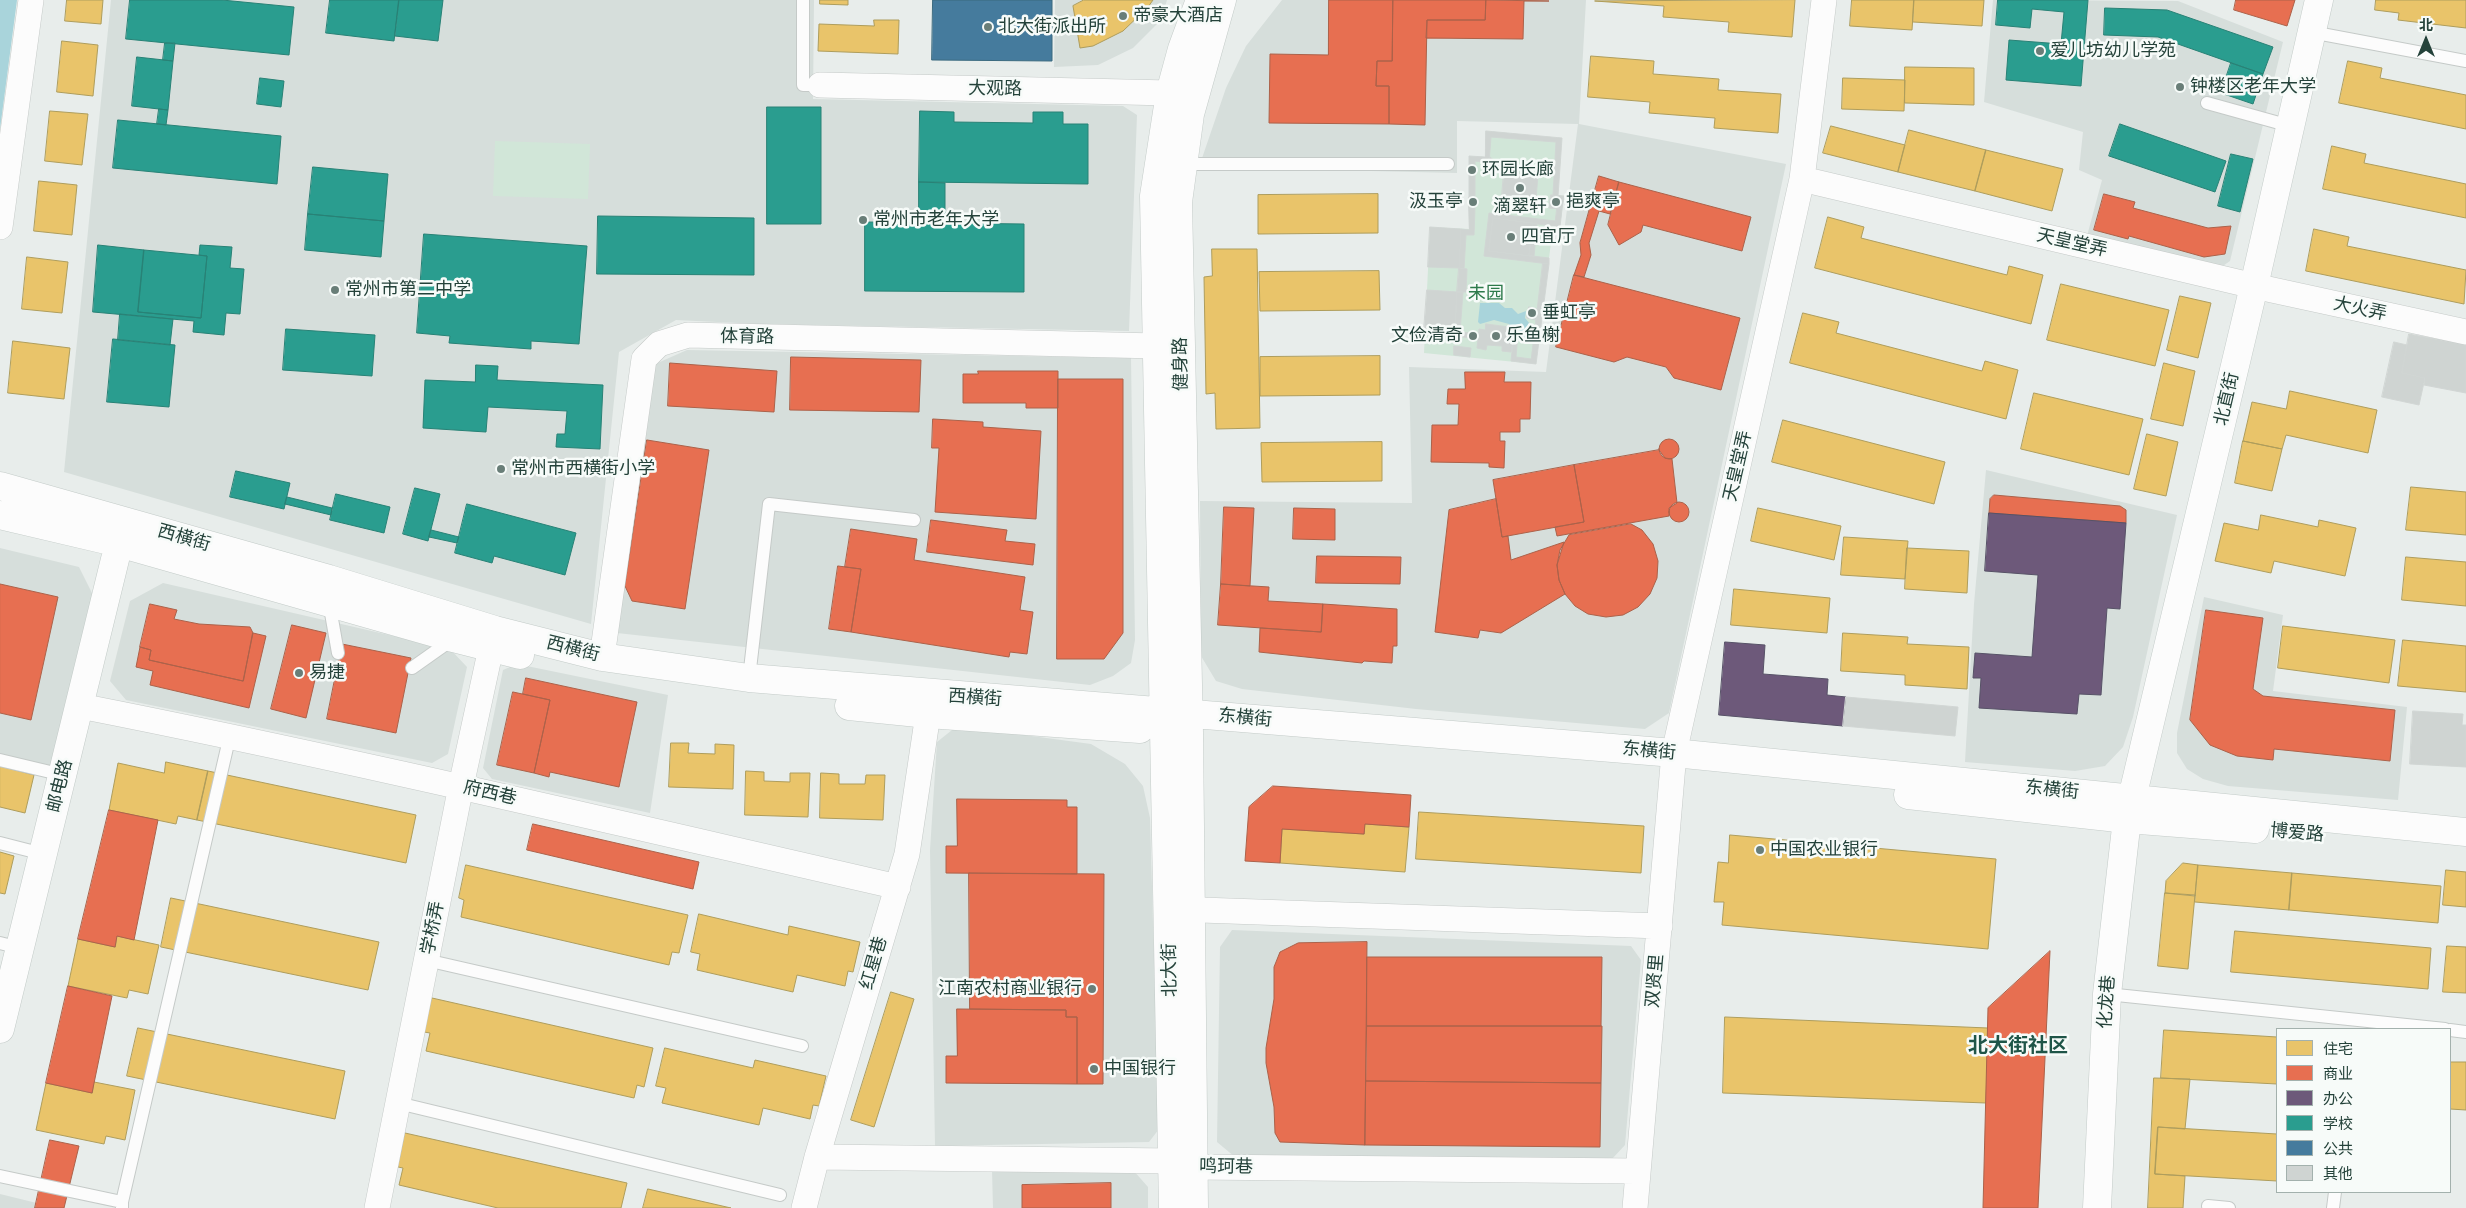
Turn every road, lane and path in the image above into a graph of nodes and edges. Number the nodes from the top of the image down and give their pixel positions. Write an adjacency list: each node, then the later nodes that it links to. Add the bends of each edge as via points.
1 (31, 0): 16 (street)
2 (803, 0): 9 (lane, via 803,85)
3 (1200, 0): 10 (main road, 健身路)
4 (1222, 0): 13 (main road, 健身路, via 1190,114)
5 (1824, 0): 15 (street, 天皇堂弄)
6 (2319, 0): 7 (main road, 北直街)
7 (2312, 32): 8 (lane); 12 (main road, 北直街)
8 (2466, 61)
9 (820, 85): 10 (street, 大观路)
10 (1170, 93): 19 (main road, 健身路, via 1154,196)
11 (2206, 103): 12 (lane)
12 (2290, 126): 17 (main road, 北直街)
13 (1183, 164): 14 (lane); 33 (main road, 健身路, via 1178,202)
14 (1448, 164)
15 (1802, 178): 17 (street, 天皇堂弄); 36 (street, 天皇堂弄)
16 (0, 227)
17 (2254, 286): 18 (street, 大火弄); 39 (main road, 北直街)
18 (2466, 332)
19 (1157, 346): 28 (street, 体育路, via 688,336 659,344 644,359); 33 (main road, 健身路)
20 (0, 486): 28 (main road, 西横街, via 329,579 495,630)
21 (0, 515): 23 (main road, 西横街)
22 (914, 520): 30 (lane, via 769,504)
23 (119, 543): 24 (main road, 西横街); 31 (main road, 邮电路)
24 (329, 602): 25 (main road, 西横街); 27 (lane)
25 (453, 638): 26 (main road, 西横街); 29 (lane)
26 (491, 648): 32 (main road, 西横街, via 598,673 746,695); 38 (street, 学桥弄)
27 (338, 652)
28 (602, 657): 30 (main road, 西横街)
29 (412, 668)
30 (749, 678): 33 (main road, 西横街)
31 (80, 706): 34 (street, 府西巷); 37 (main road, 邮电路)
32 (928, 714): 33 (main road, 西横街); 44 (street, 红星巷, via 907,854)
33 (1177, 722): 36 (main road, 东横街); 45 (main road, 北大街)
34 (230, 735): 38 (street, 府西巷); 63 (lane)
35 (0, 760): 37 (lane)
36 (1673, 762): 39 (main road, 东横街); 46 (street, 双贤里)
37 (63, 775): 43 (main road, 邮电路)
38 (460, 786): 44 (street, 府西巷); 48 (street, 学桥弄)
39 (2130, 808): 40 (main road, 博爱路); 42 (main road, 博爱路); 49 (main road, 化龙巷)
40 (2466, 832)
41 (0, 844): 43 (lane)
42 (2466, 848)
43 (43, 854): 47 (main road, 邮电路)
44 (898, 887): 57 (street, 红星巷)
45 (1180, 909): 46 (street); 58 (main road, 北大街)
46 (1660, 926): 59 (street, 双贤里)
47 (10, 945): 52 (main road, 邮电路)
48 (426, 960): 55 (lane); 56 (street, 学桥弄)
49 (2107, 994): 50 (lane); 70 (main road, 化龙巷)
50 (2346, 1024): 51 (lane)
51 (2425, 1028)
52 (0, 1029)
53 (2451, 1030): 54 (lane)
54 (2466, 1032)
55 (802, 1046)
56 (398, 1103): 62 (lane); 65 (street, 学桥弄)
57 (817, 1157): 58 (street, 鸣珂巷); 66 (street, 红星巷)
58 (1183, 1164): 59 (street, 鸣珂巷); 67 (main road, 北大街); 68 (main road, 北大街)
59 (1636, 1171): 69 (street, 双贤里)
60 (0, 1176): 63 (lane)
61 (2335, 1193): 72 (lane)
62 (780, 1195)
63 (122, 1205)
64 (2208, 1206): 71 (lane)
65 (378, 1208)
66 (804, 1208)
67 (1173, 1208)
68 (1194, 1208)
69 (1634, 1208)
70 (2097, 1208)
71 (2229, 1208)
72 (2334, 1208)

